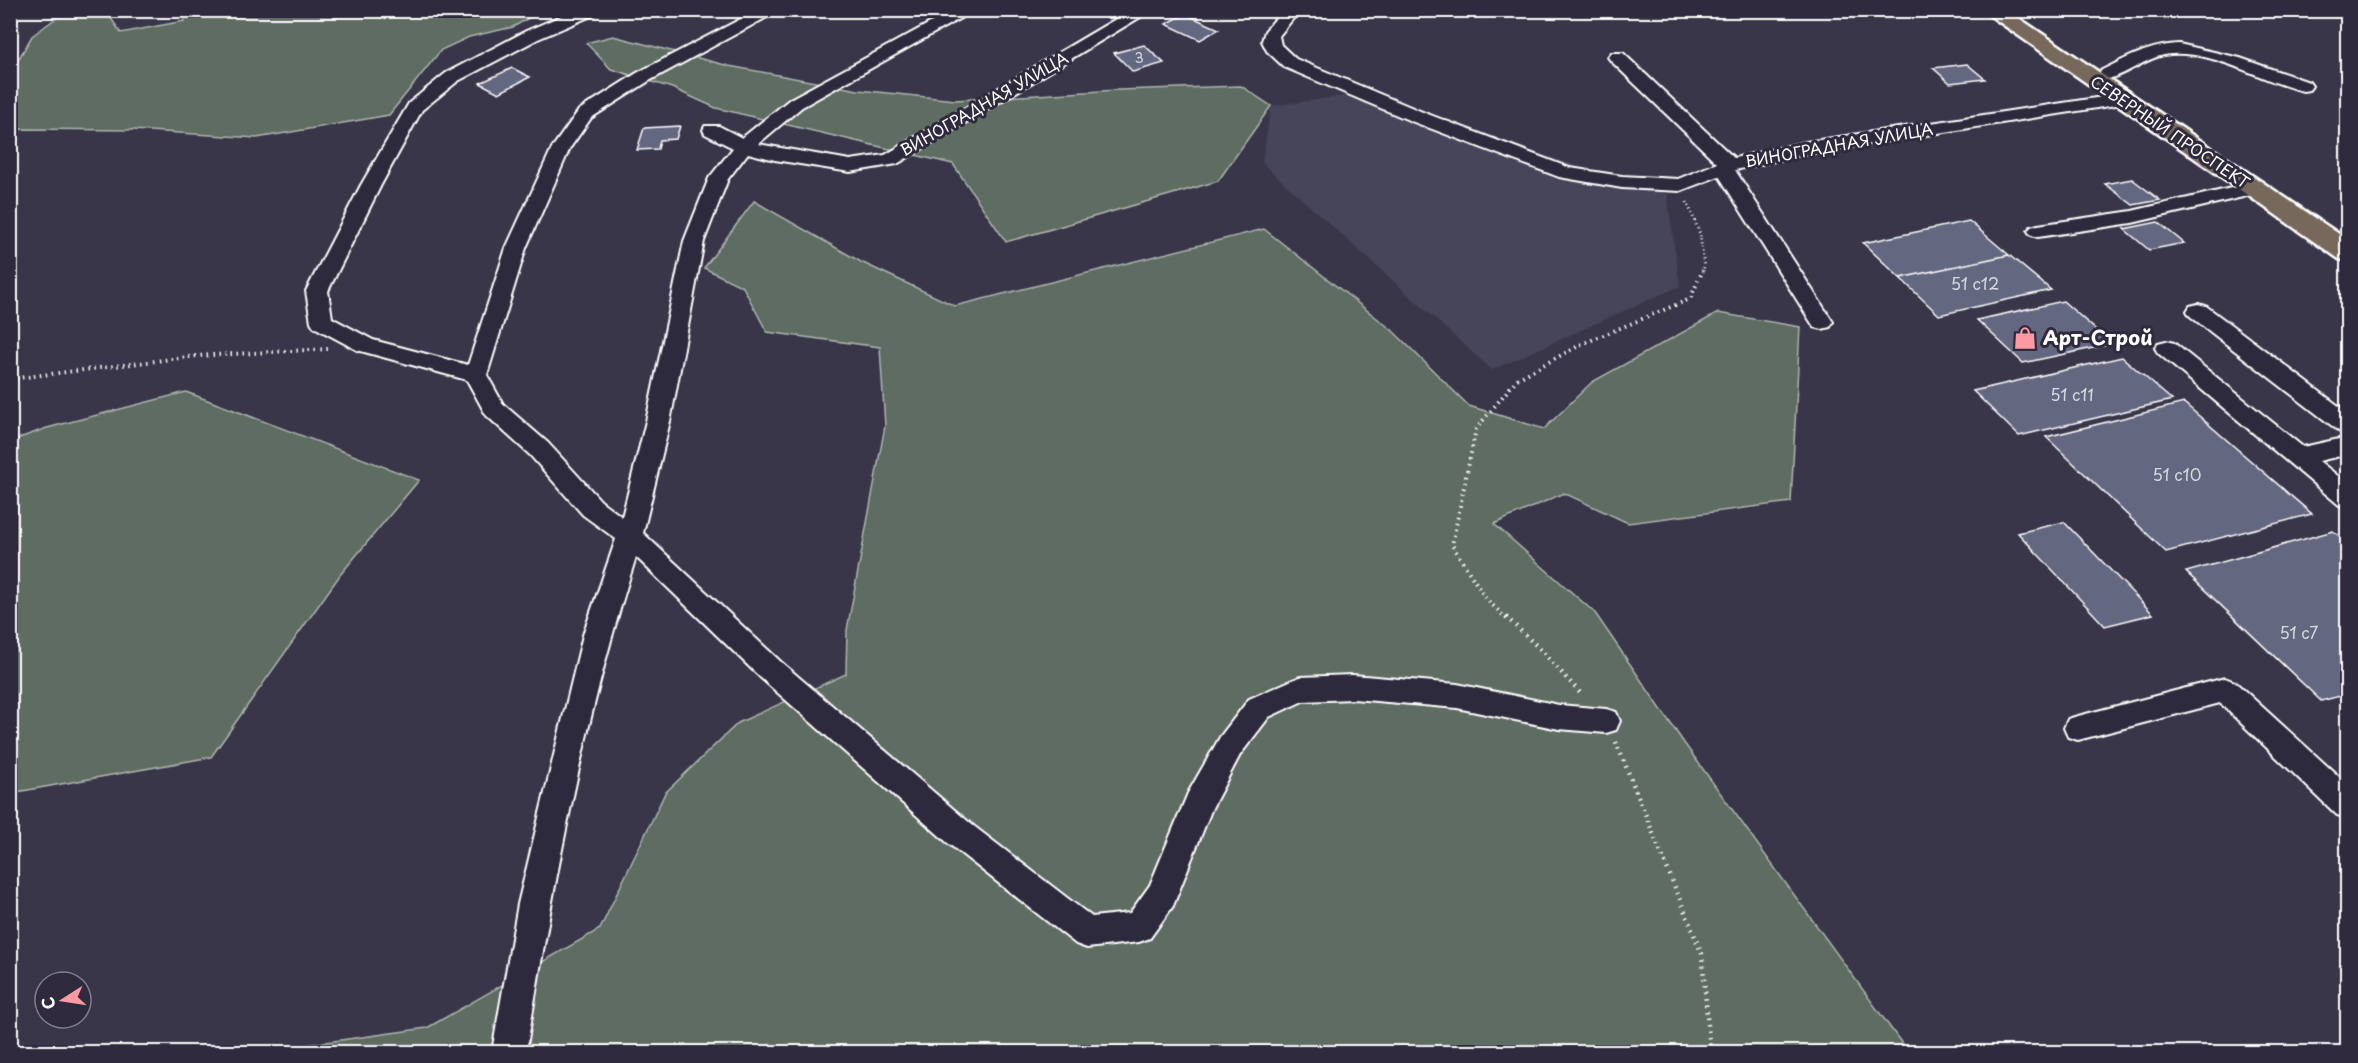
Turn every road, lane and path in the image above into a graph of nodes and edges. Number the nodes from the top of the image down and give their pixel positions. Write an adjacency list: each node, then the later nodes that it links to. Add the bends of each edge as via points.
1 (590, 10): 22 (lane, via 532,34 452,77 415,107 317,291 322,322)
2 (772, 10): 24 (lane, via 643,77 585,114 561,148 516,248)
3 (967, 10): 13 (lane, via 796,103)
4 (1144, 10): 13 (lane, ВИНОГРАДНАЯ УЛИЦА, via 890,160 850,166)
5 (1292, 10): 15 (lane, ВИНОГРАДНАЯ УЛИЦА, via 1271,31 1270,41 1290,63 1566,173 1622,182)
6 (1992, 10): 11 (main road, СЕВЕРНЫЙ ПРОСПЕКТ)
7 (2013, 10): 9 (main road, СЕВЕРНЫЙ ПРОСПЕКТ)
8 (1617, 57): 14 (lane)
9 (2108, 74): 10 (lane, via 2162,50 2180,50); 18 (main road, СЕВЕРНЫЙ ПРОСПЕКТ)
10 (2303, 86)
11 (2122, 99): 14 (lane, ВИНОГРАДНАЯ УЛИЦА, via 1806,148); 16 (main road, СЕВЕРНЫЙ ПРОСПЕКТ)
12 (712, 130): 13 (lane, ВИНОГРАДНАЯ УЛИЦА)
13 (744, 146): 30 (lane, via 719,178 694,241 659,417)
14 (1727, 167): 15 (lane, ВИНОГРАДНАЯ УЛИЦА); 21 (lane)
15 (1680, 185): 31 (path, via 1700,234 1704,267 1689,299 1582,344 1517,379 1476,429 1452,545 1486,599)
16 (2253, 189): 17 (lane, via 2132,216); 19 (main road, СЕВЕРНЫЙ ПРОСПЕКТ)
17 (2038, 231)
18 (2348, 237)
19 (2348, 253)
20 (2198, 311): 26 (lane)
21 (1822, 322)
22 (365, 345): 24 (lane); 25 (path, via 196,356)
23 (2166, 348): 28 (lane)
24 (477, 375): 30 (lane, via 494,409 539,449 592,508)
25 (10, 379)
26 (2348, 426)
27 (2348, 445): 28 (lane)
28 (2299, 457): 29 (lane)
29 (2348, 498)
30 (630, 536): 31 (lane, via 771,670 960,834 1087,933 1139,927 1162,895 1199,803 1230,746 1259,708 1300,689 1353,687 1457,696 1559,717); 34 (lane, via 592,658 534,904)
31 (1606, 721): 35 (path, via 1702,954)
32 (2078, 728): 33 (lane, via 2225,690)
33 (2348, 805)
34 (509, 1053)
35 (1710, 1053)

